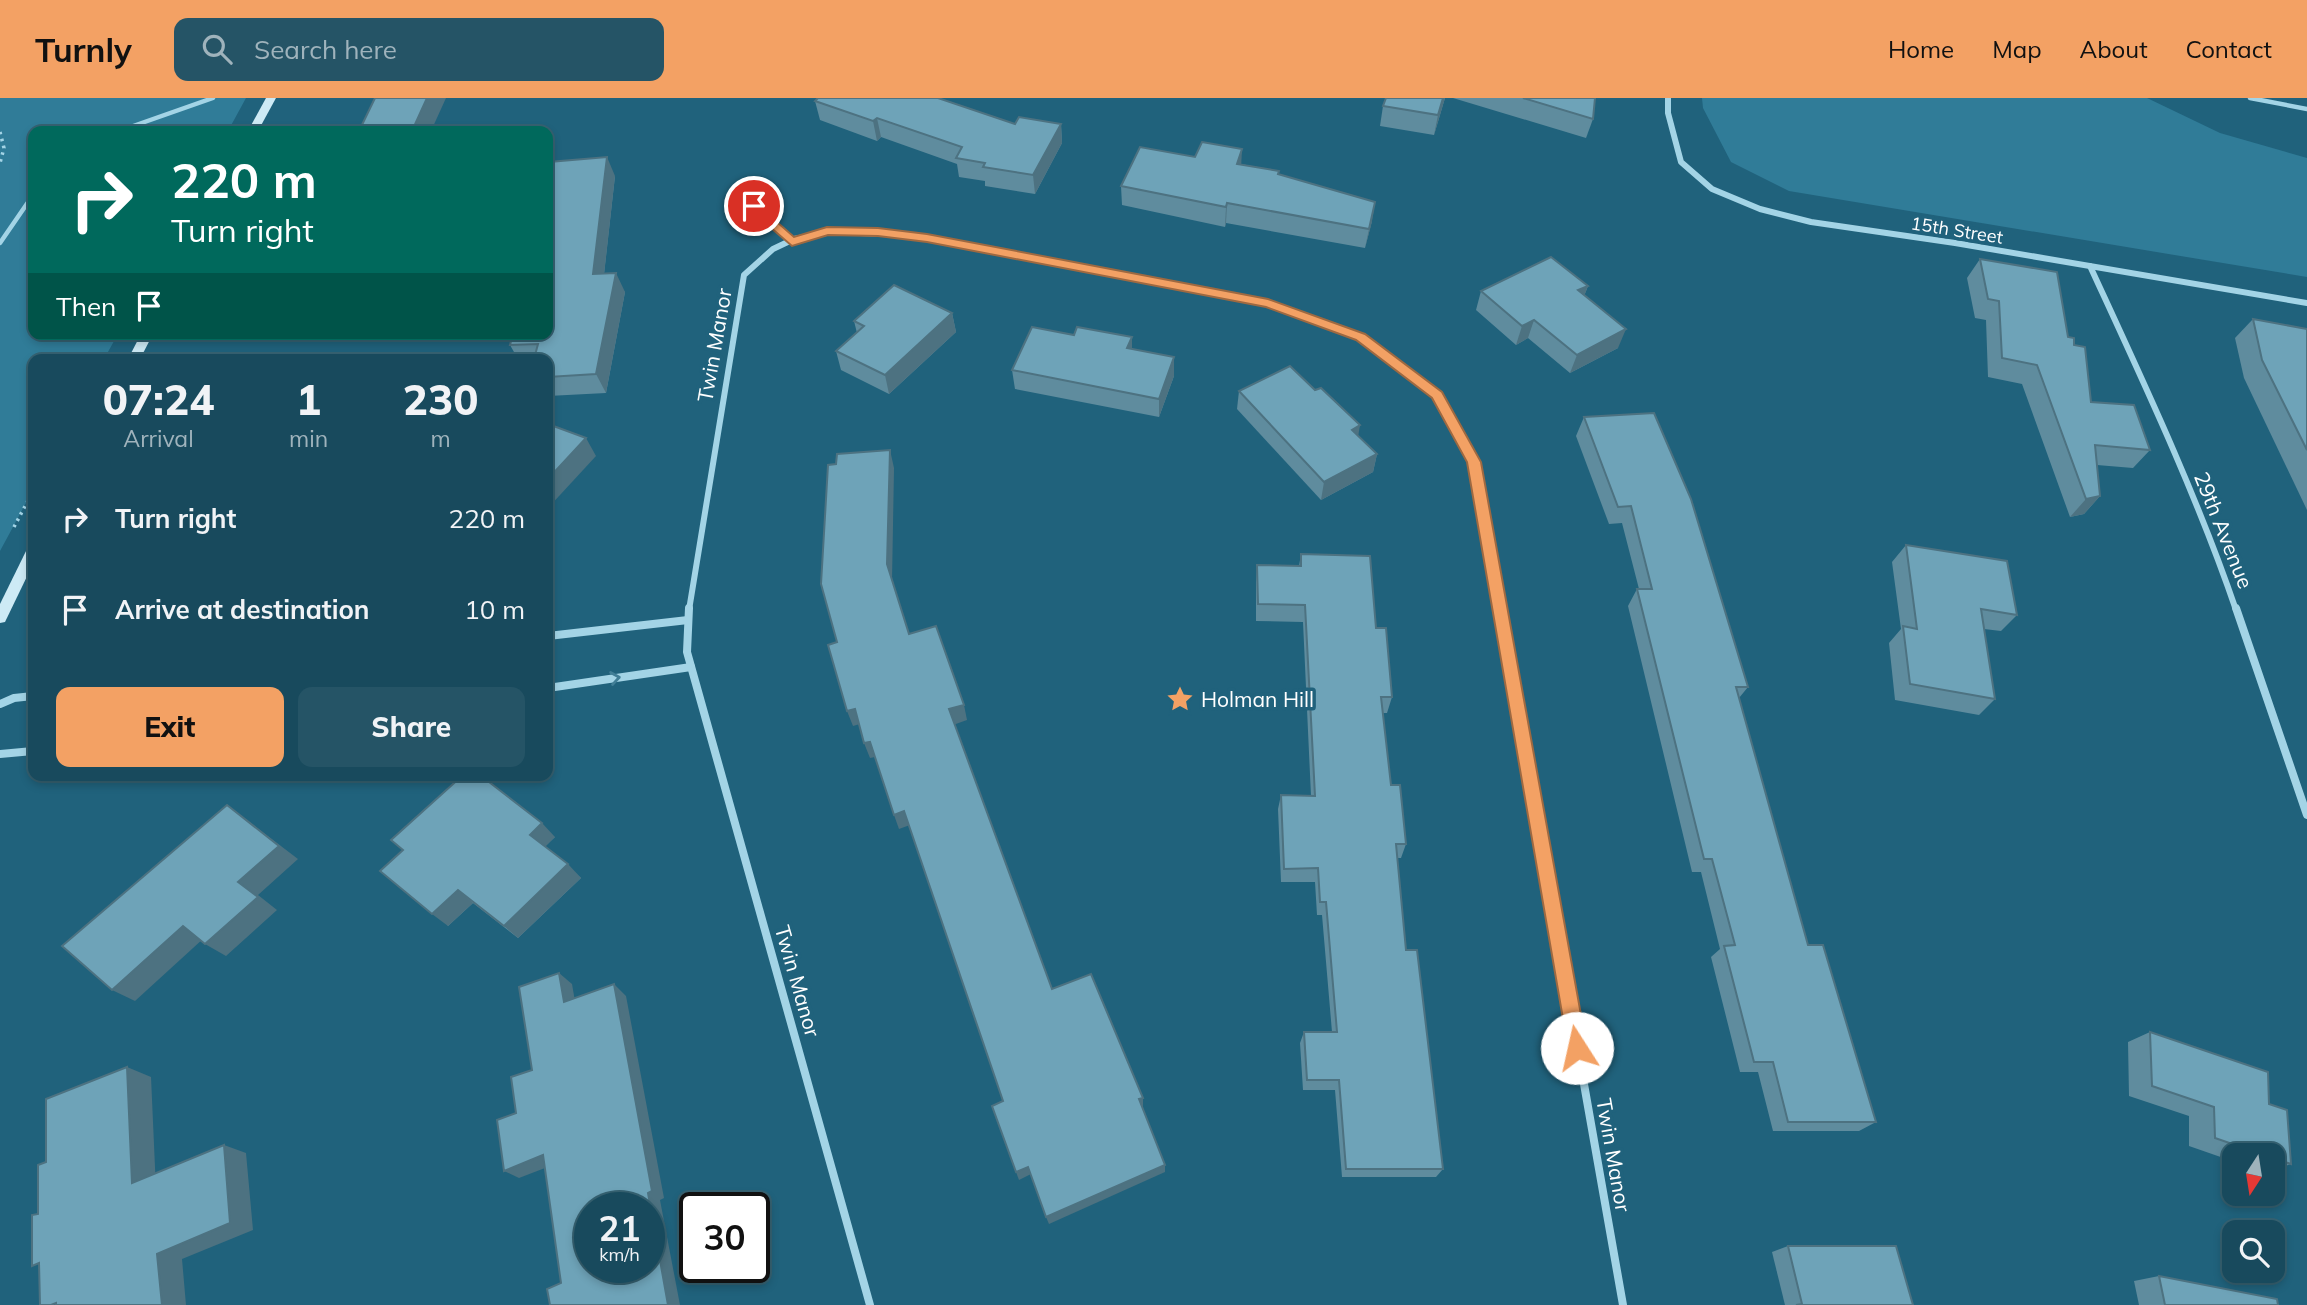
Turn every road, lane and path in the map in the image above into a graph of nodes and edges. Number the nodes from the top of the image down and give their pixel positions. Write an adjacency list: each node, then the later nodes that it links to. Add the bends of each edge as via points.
1 (213, 98): 6 (lane)
2 (271, 98): 7 (main road)
3 (1668, 98): 14 (street, 15th Street, via 1681,162 1712,190 1760,209 1823,224)
4 (2250, 98): 5 (lane)
5 (2307, 109)
6 (133, 126)
7 (256, 126)
8 (0, 132): 9 (path, via 4,155)
9 (0, 163)
10 (28, 202): 13 (lane)
11 (754, 206): 12 (street)
12 (792, 242): 20 (street, Twin Manor, via 777,246 744,275); 30 (street, Twin Manor, via 827,231 927,238 1268,303 1360,337 1437,395 1474,462)
13 (0, 243)
14 (2090, 266): 15 (street, 15th Street); 28 (street, 29th Avenue, via 2223,572)
15 (2307, 303)
16 (28, 500): 17 (path)
17 (13, 528)
18 (28, 561): 19 (main road)
19 (0, 618)
20 (688, 620): 21 (street); 22 (street, Twin Manor)
21 (553, 635)
22 (691, 667): 23 (street, one-way to 22); 29 (street, Twin Manor)
23 (553, 687)
24 (28, 697): 25 (street)
25 (0, 704)
26 (28, 751): 27 (street)
27 (0, 754)
28 (2307, 815)
29 (870, 1305)
30 (1623, 1305)

